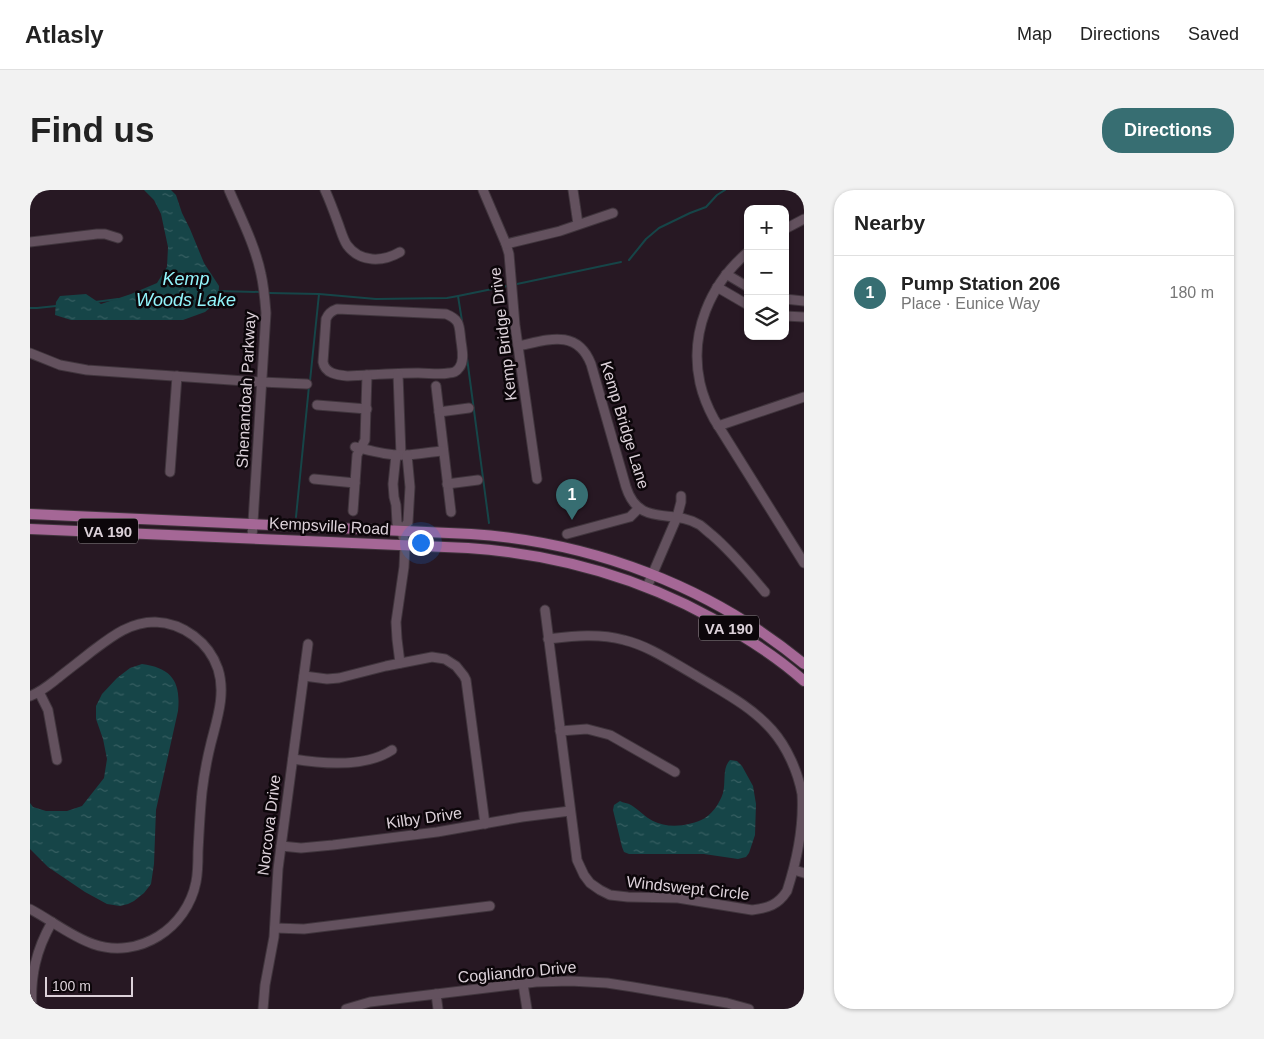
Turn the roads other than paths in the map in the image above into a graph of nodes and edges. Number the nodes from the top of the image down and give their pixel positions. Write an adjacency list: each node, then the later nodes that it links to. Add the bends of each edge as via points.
1 (229, 190): 27 (street, Shenandoah Parkway, via 253,247 265,294)
2 (326, 190): 12 (street, via 343,237 355,253 378,260)
3 (483, 190): 11 (street, Kemp Bridge Drive)
4 (573, 190): 7 (street)
5 (613, 213): 7 (street)
6 (804, 219): 8 (street)
7 (578, 224): 11 (street)
8 (789, 227)
9 (118, 238): 10 (street, via 97,234)
10 (30, 242)
11 (506, 244): 22 (street, Kemp Bridge Drive)
12 (400, 252)
13 (744, 255): 14 (street)
14 (726, 274): 15 (street); 16 (street)
15 (744, 285)
16 (717, 287): 19 (street); 35 (street, via 704,313 697,366 706,402)
17 (789, 299): 18 (street)
18 (804, 301)
19 (744, 303)
20 (789, 316): 21 (street)
21 (804, 317)
22 (518, 346): 41 (street, Kemp Bridge Drive); 46 (street, Kemp Bridge Lane, via 561,339 584,350 591,364 628,495)
23 (30, 354): 26 (street, via 75,368)
24 (398, 374): 25 (street); 25 (street, via 452,373 460,368 462,347 455,318 446,314 332,311 326,320 324,367 337,374); 38 (street)
25 (367, 375): 33 (street)
26 (177, 376): 27 (street); 39 (street)
27 (261, 382): 28 (street); 51 (street, Shenandoah Parkway)
28 (307, 384)
29 (436, 386): 34 (street)
30 (804, 397): 35 (street)
31 (317, 405): 33 (street)
32 (469, 408): 34 (street)
33 (367, 409): 36 (street, via 365,440)
34 (439, 412): 37 (street)
35 (718, 426): 57 (street)
36 (358, 448): 38 (street); 43 (street)
37 (443, 451): 38 (street); 44 (street)
38 (401, 455): 53 (street, via 393,484 397,523); 53 (street, via 410,487 408,522)
39 (170, 472)
40 (314, 479): 43 (street)
41 (537, 479)
42 (478, 480): 44 (street)
43 (355, 483): 47 (street)
44 (447, 484): 48 (street)
45 (681, 496): 50 (street)
46 (639, 508): 50 (street, Kemp Bridge Lane); 54 (street, via 630,517)
47 (353, 511)
48 (451, 512)
49 (30, 514): 51 (main road, Kempsville Road / VA 190)
50 (677, 517): 58 (street); 60 (street, Kemp Bridge Lane, via 700,525 724,545)
51 (253, 524): 53 (main road, Kempsville Road / VA 190); 55 (street, Shenandoah Parkway)
52 (30, 529): 55 (main road, Kempsville Road / VA 190)
53 (402, 531): 56 (street); 58 (main road, Kempsville Road / VA 190, via 482,535 541,543 588,553)
54 (567, 534)
55 (252, 538): 56 (main road, Kempsville Road / VA 190)
56 (405, 545): 59 (main road, Kempsville Road / VA 190, via 490,549 532,555 594,569); 65 (street, via 396,622)
57 (804, 563)
58 (653, 575): 59 (street); 64 (main road, Kempsville Road / VA 190, via 730,612)
59 (647, 587): 67 (main road, Kempsville Road / VA 190, via 726,626)
60 (765, 592)
61 (545, 610): 62 (street, Windswept Circle)
62 (548, 638): 70 (street, Windswept Circle); 75 (street, Windswept Circle, via 594,635 625,640 664,657 746,707 771,729 783,745)
63 (308, 644): 66 (street, Norcova Drive)
64 (802, 658)
65 (400, 663): 66 (street, via 339,678); 77 (street, via 440,658 450,661 464,676)
66 (304, 676): 72 (street, Norcova Drive)
67 (804, 681)
68 (39, 692): 69 (street); 73 (street, via 48,710); 83 (street, via 122,630 156,622 192,634 211,654 221,679 221,701 202,793 197,880 183,914 154,939 123,948 82,940)
69 (30, 696)
70 (560, 731): 74 (street, via 587,729 610,734); 76 (street, Windswept Circle)
71 (392, 750): 72 (street, via 369,760 342,763)
72 (293, 759): 78 (street, Norcova Drive)
73 (57, 760)
74 (675, 772)
75 (803, 795): 79 (street, Windswept Circle, via 804,822)
76 (570, 811): 77 (street, Kilby Drive); 79 (street, Windswept Circle, via 580,868 590,883 610,895 678,898 752,910 765,909 784,896)
77 (484, 824): 78 (street, Kilby Drive, via 301,848)
78 (281, 846): 84 (street, Norcova Drive)
79 (794, 870): 80 (street)
80 (804, 873)
81 (490, 906): 84 (street, via 304,929)
82 (30, 909): 83 (street)
83 (52, 922): 88 (street, via 33,962 30,983)
84 (275, 928): 89 (street, Norcova Drive)
85 (523, 984): 86 (street, Cogliandro Drive); 91 (street); 92 (street, Cogliandro Drive, via 562,981 607,983)
86 (436, 994): 87 (street, Cogliandro Drive, via 370,1002); 90 (street)
87 (350, 1008)
88 (32, 1009)
89 (263, 1009)
90 (438, 1009)
91 (527, 1009)
92 (749, 1009)

